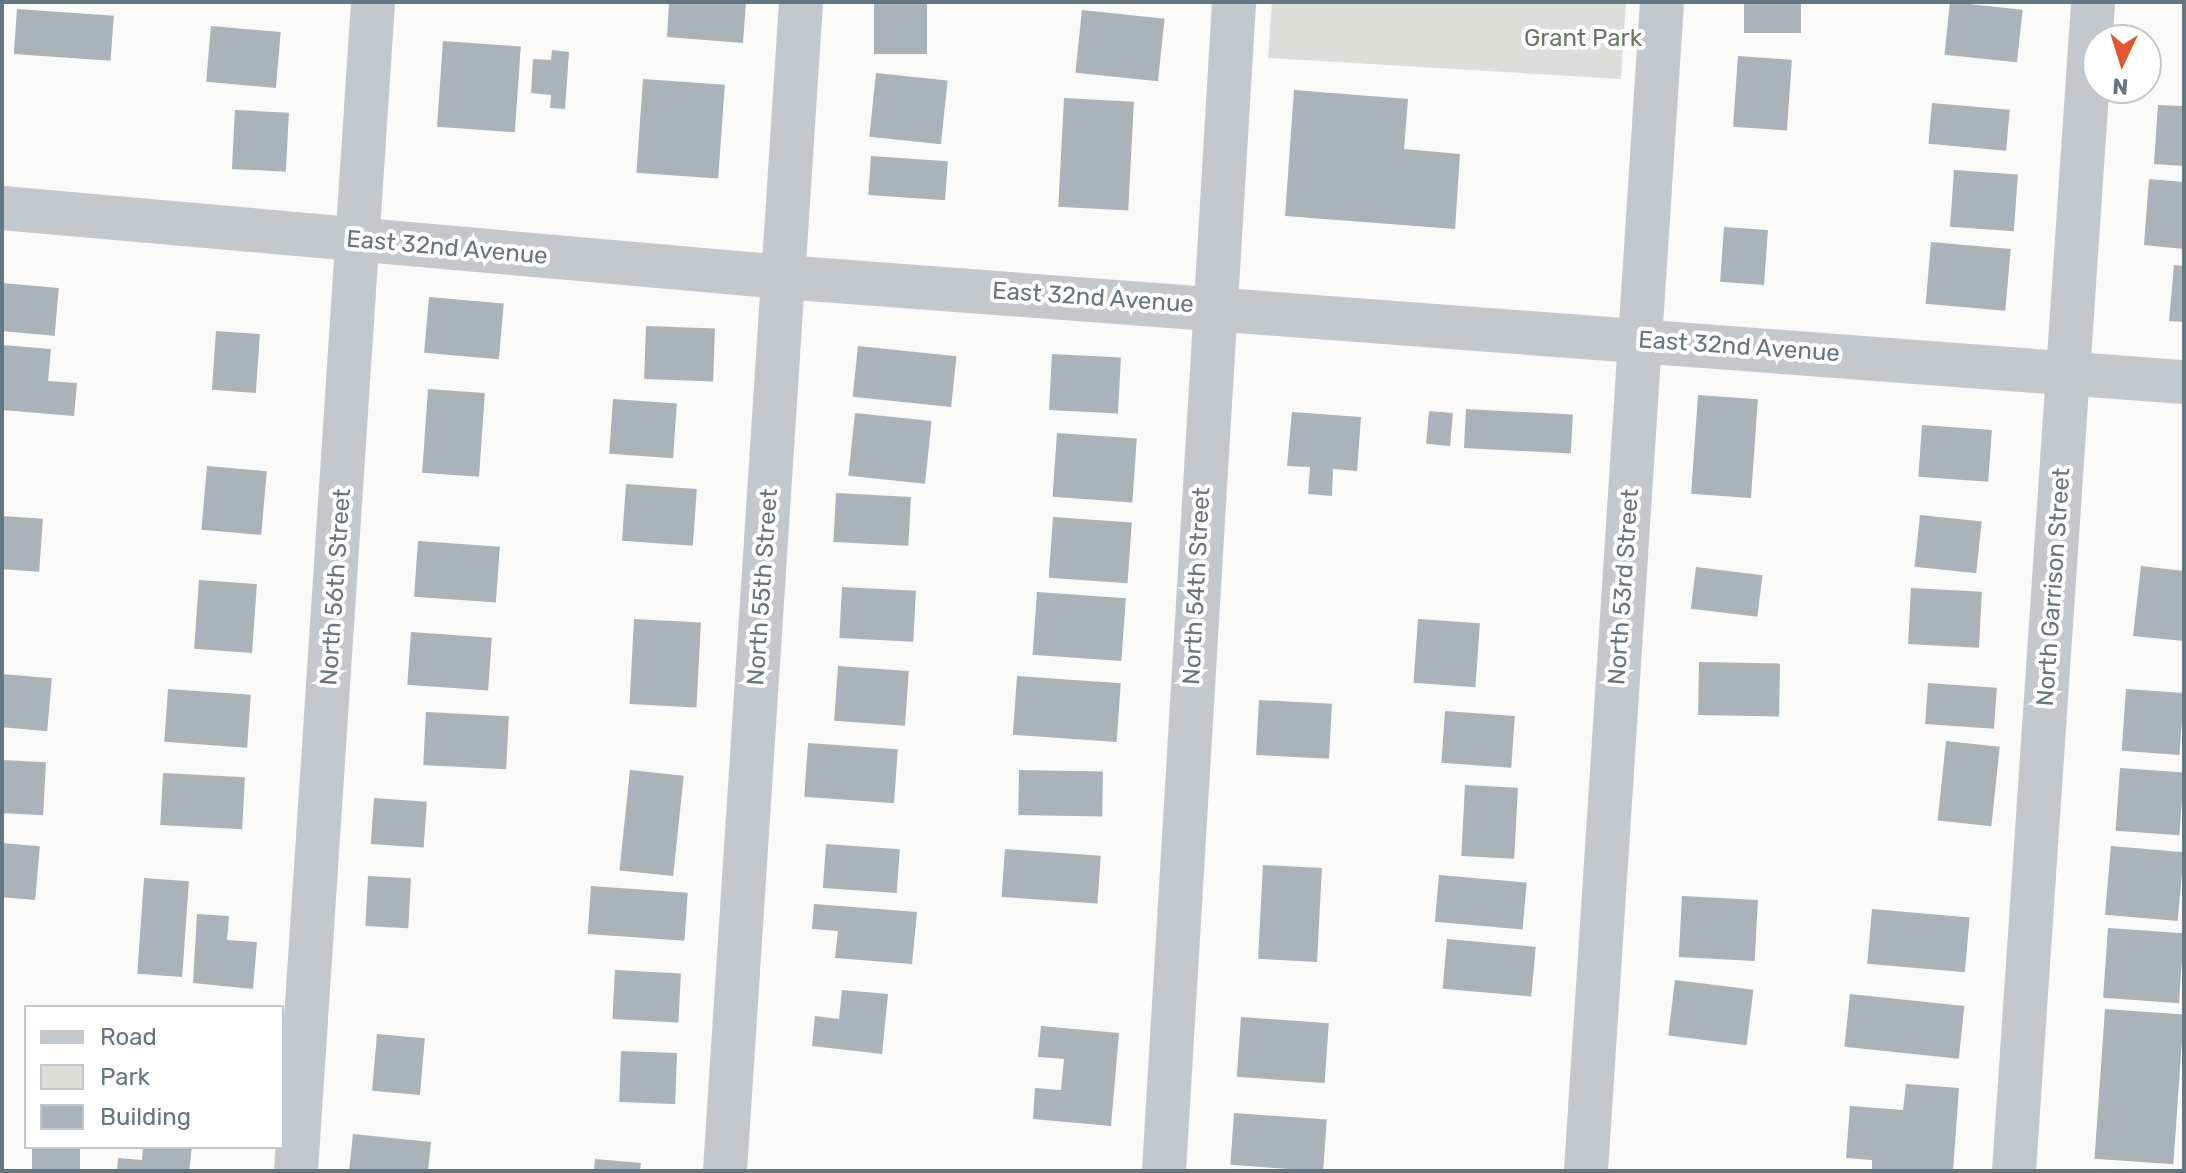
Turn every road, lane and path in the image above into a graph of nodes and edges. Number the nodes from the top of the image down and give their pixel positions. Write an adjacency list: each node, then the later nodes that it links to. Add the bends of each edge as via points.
1 (373, 2): 7 (street, North 56th Street)
2 (801, 2): 8 (street, North 55th Street)
3 (1234, 2): 9 (street, North 54th Street)
4 (1662, 2): 10 (street, North 53rd Street)
5 (2093, 2): 11 (street, North Garrison Street)
6 (2, 208): 7 (street, East 32nd Avenue)
7 (359, 240): 8 (street, East 32nd Avenue); 13 (street, North 56th Street)
8 (783, 277): 9 (street, East 32nd Avenue); 14 (street, North 55th Street)
9 (1214, 306): 10 (street, East 32nd Avenue); 15 (street, North 54th Street)
10 (1640, 340): 11 (street, East 32nd Avenue); 16 (street, North 53rd Street)
11 (2069, 373): 12 (street, East 32nd Avenue); 17 (street, North Garrison Street)
12 (2184, 382)
13 (296, 1171)
14 (725, 1171)
15 (1164, 1171)
16 (1586, 1171)
17 (2014, 1171)

